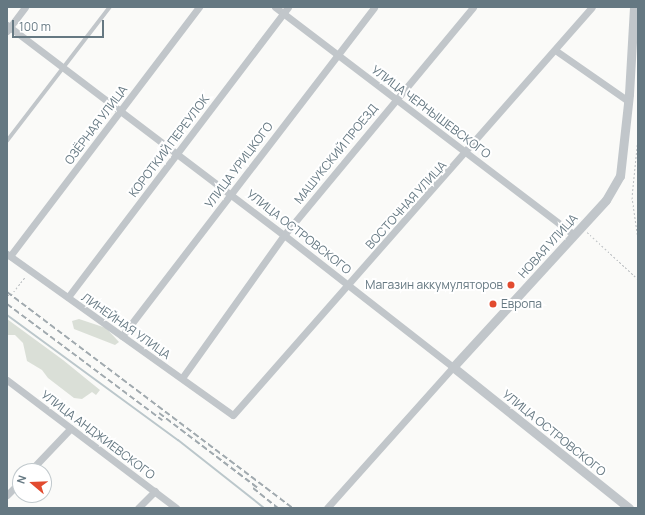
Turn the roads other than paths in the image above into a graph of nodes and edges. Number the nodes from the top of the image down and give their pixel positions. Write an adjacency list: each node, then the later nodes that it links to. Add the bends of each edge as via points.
1 (25, 7): 11 (street)
2 (110, 7): 14 (lane)
3 (199, 7): 17 (street, ОЗЁРНАЯ УЛИЦА)
4 (275, 7): 10 (street, УЛИЦА ЧЕРНЫШЕВСКОГО)
5 (288, 7): 10 (street, КОРОТКИЙ ПЕРЕУЛОК)
6 (374, 7): 13 (street, УЛИЦА УРИЦКОГО)
7 (473, 7): 15 (street, МАШУКСКИЙ ПРОЕЗД)
8 (592, 7): 12 (street, ВОСТОЧНАЯ УЛИЦА)
9 (634, 7): 16 (street, НОВАЯ УЛИЦА)
10 (283, 13): 13 (street, УЛИЦА ЧЕРНЫШЕВСКОГО); 20 (street, КОРОТКИЙ ПЕРЕУЛОК)
11 (8, 28): 14 (street, УЛИЦА ОСТРОВСКОГО)
12 (555, 50): 16 (street); 19 (street, ВОСТОЧНАЯ УЛИЦА)
13 (337, 55): 15 (street, УЛИЦА ЧЕРНЫШЕВСКОГО); 21 (street, УЛИЦА УРИЦКОГО)
14 (63, 68): 17 (street, УЛИЦА ОСТРОВСКОГО); 18 (lane)
15 (396, 98): 19 (street, УЛИЦА ЧЕРНЫШЕВСКОГО); 22 (street, МАШУКСКИЙ ПРОЕЗД)
16 (628, 101): 23 (street, НОВАЯ УЛИЦА, via 620,176 606,200)
17 (121, 112): 20 (street, УЛИЦА ОСТРОВСКОГО); 24 (street, ОЗЁРНАЯ УЛИЦА)
18 (7, 141)
19 (466, 153): 23 (street, УЛИЦА ЧЕРНЫШЕВСКОГО); 25 (street, ВОСТОЧНАЯ УЛИЦА)
20 (176, 154): 21 (street, УЛИЦА ОСТРОВСКОГО); 26 (street, КОРОТКИЙ ПЕРЕУЛОК)
21 (230, 195): 22 (street, УЛИЦА ОСТРОВСКОГО); 27 (street, УЛИЦА УРИЦКОГО)
22 (284, 235): 25 (street, УЛИЦА ОСТРОВСКОГО); 29 (street, МАШУКСКИЙ ПРОЕЗД)
23 (574, 235): 28 (street, НОВАЯ УЛИЦА)
24 (8, 255): 26 (street, ЛИНЕЙНАЯ УЛИЦА)
25 (349, 286): 28 (street, УЛИЦА ОСТРОВСКОГО); 31 (street, ВОСТОЧНАЯ УЛИЦА)
26 (68, 297): 27 (street, ЛИНЕЙНАЯ УЛИЦА)
27 (122, 336): 29 (street, ЛИНЕЙНАЯ УЛИЦА)
28 (453, 368): 37 (street, НОВАЯ УЛИЦА); 38 (street, УЛИЦА ОСТРОВСКОГО)
29 (182, 378): 31 (street, ЛИНЕЙНАЯ УЛИЦА)
30 (7, 380): 32 (street, УЛИЦА АНДЖИЕВСКОГО)
31 (233, 415)
32 (71, 428): 33 (street); 34 (street, УЛИЦА АНДЖИЕВСКОГО)
33 (38, 463)
34 (154, 491): 35 (street); 36 (street, УЛИЦА АНДЖИЕВСКОГО)
35 (138, 508)
36 (176, 508)
37 (327, 508)
38 (629, 508)

